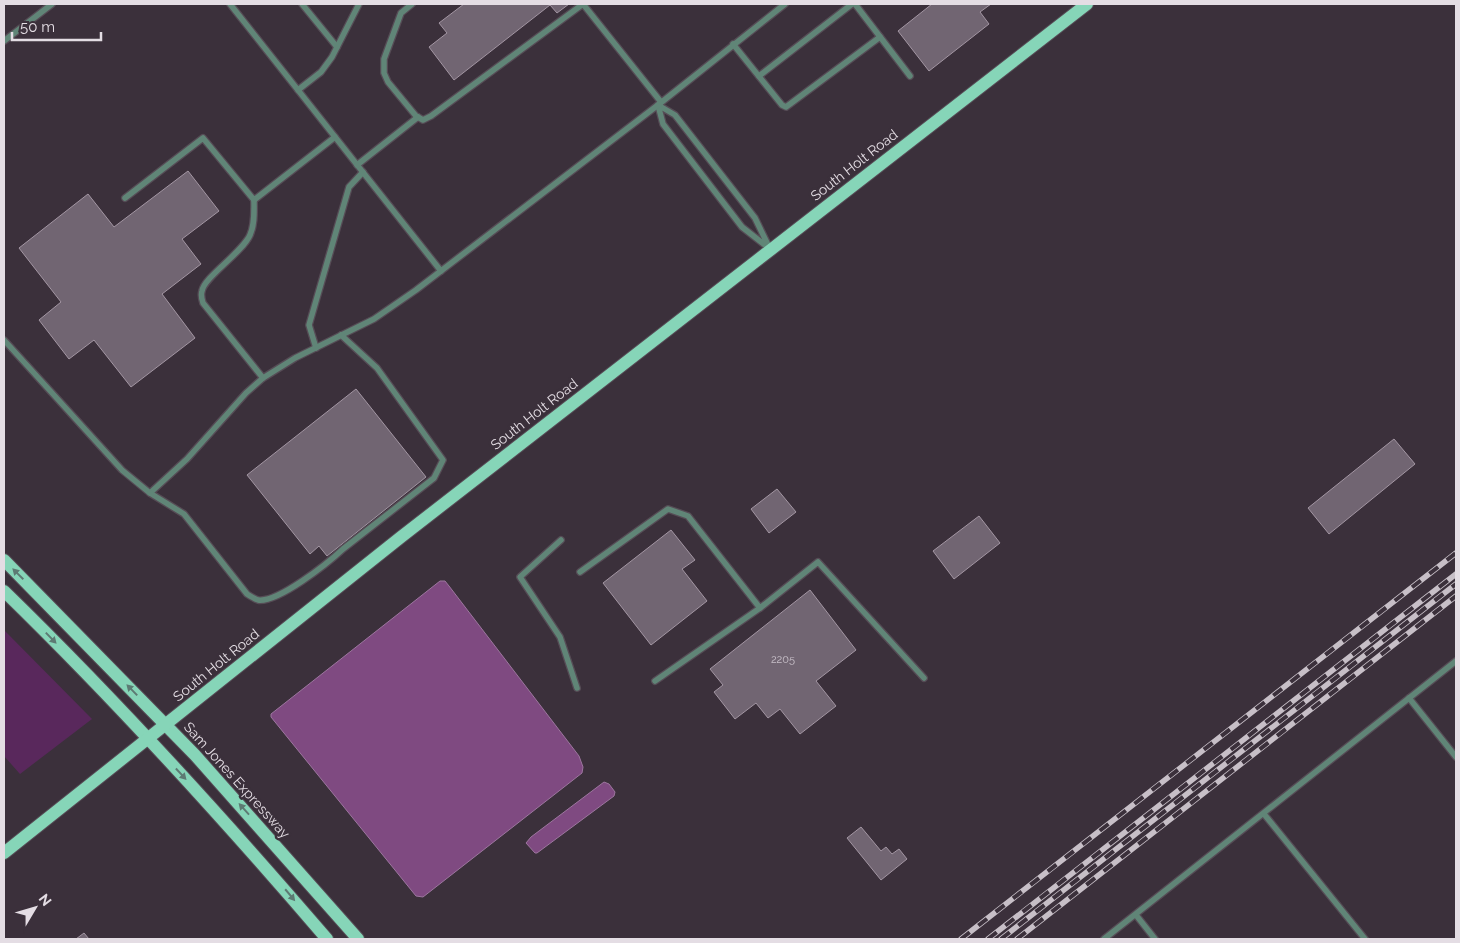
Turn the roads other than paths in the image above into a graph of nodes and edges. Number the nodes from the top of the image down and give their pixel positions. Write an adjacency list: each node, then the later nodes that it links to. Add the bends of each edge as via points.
1 (52, 4): 11 (lane)
2 (230, 4): 16 (lane)
3 (302, 4): 13 (lane)
4 (359, 4): 13 (lane)
5 (412, 4): 18 (lane, via 401,13 384,59 384,73)
6 (583, 4): 17 (lane); 18 (lane, via 431,116 423,120)
7 (785, 4): 12 (lane)
8 (853, 4): 10 (lane); 14 (lane)
9 (1087, 4): 24 (main road, South Holt Road)
10 (880, 37): 14 (lane, via 786,106); 15 (lane)
11 (4, 41)
12 (733, 44): 14 (lane); 17 (lane)
13 (337, 47): 16 (lane, via 321,72)
14 (759, 76)
15 (910, 76)
16 (298, 90): 19 (lane)
17 (660, 103): 24 (lane, via 675,115 755,218); 24 (lane, via 663,124 742,227); 25 (lane)
18 (418, 117): 20 (lane)
19 (335, 137): 20 (lane); 23 (lane)
20 (357, 165): 21 (lane)
21 (363, 172): 25 (lane); 28 (lane, via 349,187 309,325)
22 (125, 198): 23 (lane, via 202,138)
23 (254, 200): 29 (lane, via 255,214 242,248 202,290 203,303)
24 (770, 249): 41 (main road, South Holt Road)
25 (441, 271): 26 (lane, via 374,319)
26 (341, 335): 28 (lane); 30 (lane, via 377,368 444,460 434,478 330,562 278,596 258,600 247,594 184,514)
27 (4, 340): 30 (lane, via 122,470)
28 (316, 348): 29 (lane)
29 (263, 378): 30 (lane, via 246,392 187,459)
30 (150, 493)
31 (561, 540): 39 (lane, via 520,577 560,637)
32 (4, 560): 41 (main road, Sam Jones Expressway, one-way to 32)
33 (580, 572): 35 (lane, via 668,509 688,516)
34 (4, 591): 42 (main road, one-way to 42)
35 (760, 608): 37 (lane, via 818,562); 38 (lane)
36 (1456, 661): 40 (lane)
37 (924, 678)
38 (655, 681)
39 (577, 688)
40 (1409, 698): 43 (lane); 44 (lane)
41 (166, 724): 42 (main road, South Holt Road); 48 (main road, Sam Jones Expressway, one-way to 41)
42 (148, 739): 45 (main road, South Holt Road); 47 (main road, one-way to 47)
43 (1456, 757)
44 (1264, 814): 46 (lane); 51 (lane)
45 (4, 853)
46 (1136, 915): 49 (lane); 50 (lane)
47 (327, 939)
48 (358, 939)
49 (1104, 939)
50 (1155, 939)
51 (1365, 939)

